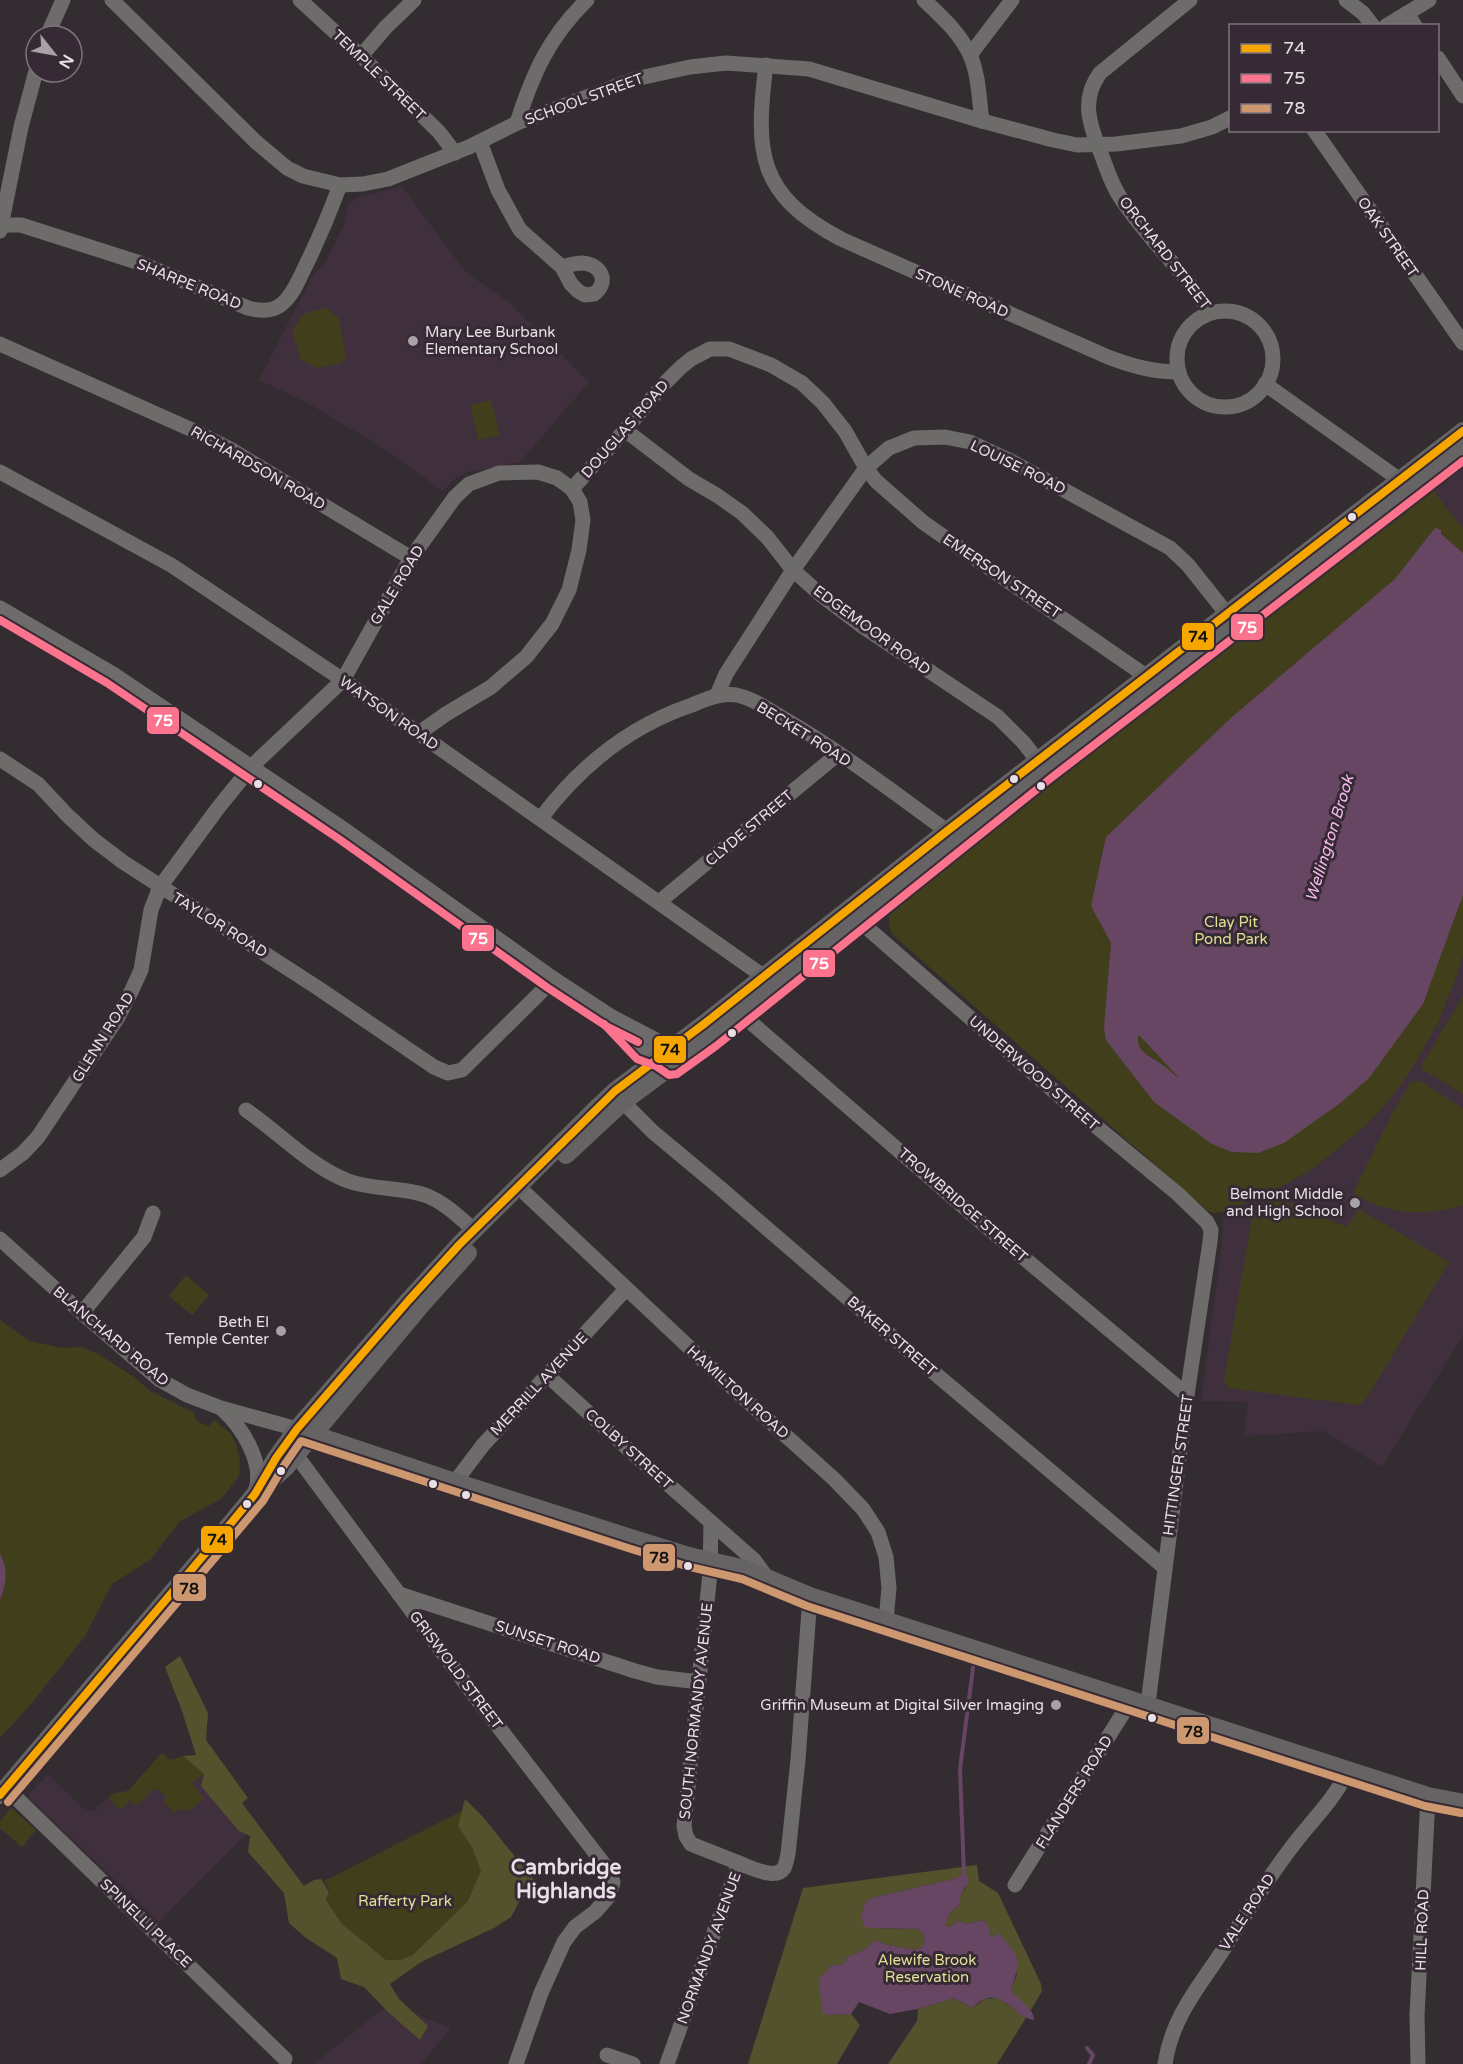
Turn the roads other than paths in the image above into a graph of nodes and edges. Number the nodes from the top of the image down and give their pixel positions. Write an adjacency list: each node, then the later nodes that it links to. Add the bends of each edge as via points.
1 (63, 0): 12 (street)
2 (112, 0): 28 (street, SCHOOL STREET, via 286,168)
3 (300, 0): 16 (street, TEMPLE STREET)
4 (414, 0): 16 (street)
5 (587, 0): 23 (street, via 548,47 529,85)
6 (924, 0): 15 (street)
7 (1012, 0): 15 (street)
8 (1190, 0): 26 (street, ORCHARD STREET, via 1100,73 1091,86 1091,125)
9 (1346, 0): 13 (street)
10 (1429, 0): 11 (street)
11 (1411, 19): 14 (street)
12 (52, 24)
13 (1371, 24)
14 (1393, 24)
15 (970, 55): 22 (street)
16 (361, 56): 27 (street, TEMPLE STREET, via 440,132)
17 (1439, 61): 20 (street)
18 (766, 65): 22 (street, SCHOOL STREET, via 809,69); 23 (street, SCHOOL STREET, via 726,63 665,71); 34 (street, STONE ROAD, via 760,113 762,145 774,184 802,215 841,239 1108,357 1135,367)
19 (33, 84): 29 (street)
20 (1463, 96)
21 (1229, 118): 26 (street, SCHOOL STREET, via 1181,136)
22 (982, 121): 26 (street, SCHOOL STREET, via 1077,145)
23 (517, 123): 25 (street, SCHOOL STREET)
24 (1315, 132): 33 (street, OAK STREET)
25 (480, 142): 27 (street, SCHOOL STREET); 30 (street, via 498,190 520,230)
26 (1098, 145): 31 (street, ORCHARD STREET, via 1119,195)
27 (455, 153): 28 (street, SCHOOL STREET, via 388,179)
28 (340, 185): 29 (street, SHARPE ROAD, via 324,231 293,291 283,304 270,310 248,308 140,263 21,225)
29 (1, 227)
30 (562, 267)
31 (1210, 313): 34 (street, via 1198,319 1183,336 1178,347); 35 (street, ORCHARD STREET, via 1236,312 1259,325 1273,356)
32 (0, 344): 43 (street, RICHARDSON ROAD, via 210,439)
33 (1463, 344)
34 (1179, 372): 35 (street, via 1196,397 1220,406 1246,401)
35 (1265, 384): 41 (street)
36 (625, 430): 39 (street, DOUGLAS ROAD, via 691,359 710,349 729,349 771,365 802,383 824,403); 42 (street, DOUGLAS ROAD); 44 (street, EDGEMOOR ROAD, via 688,479 742,513)
37 (1463, 431): 41 (main road)
38 (1463, 448): 46 (main road)
39 (866, 468): 44 (street, LOUISE ROAD); 46 (street, LOUISE ROAD, via 889,448 914,438 945,437 970,442 1170,548 1188,564); 48 (street, EMERSON STREET, via 924,523)
40 (0, 472): 47 (street, WATSON ROAD, via 171,566)
41 (1400, 480): 46 (main road)
42 (572, 489): 43 (street, GALE ROAD, via 557,478 538,472 499,473 470,484 455,496); 50 (street, DOUGLAS ROAD, via 580,502 583,520 579,550 569,590 552,624 526,657 491,687)
43 (411, 558): 47 (street, GALE ROAD)
44 (793, 570): 49 (street, LOUISE ROAD, via 726,674); 53 (street, EDGEMOOR ROAD, via 862,626 998,717)
45 (0, 609): 54 (street, via 113,674)
46 (1231, 619): 48 (main road)
47 (343, 680): 50 (street, WATSON ROAD); 54 (street, GALE ROAD)
48 (1152, 680): 53 (main road)
49 (717, 695): 51 (street, BECKET ROAD, via 737,695 758,703); 55 (street, BECKET ROAD, via 663,715 630,734 572,781)
50 (419, 733): 55 (street, WATSON ROAD)
51 (838, 754): 56 (street, BECKET ROAD); 58 (street, CLYDE STREET)
52 (0, 759): 57 (street, TAYLOR ROAD, via 33,780 94,840)
53 (1041, 765): 56 (main road)
54 (252, 766): 57 (street, GLENN ROAD); 60 (street)
55 (541, 818): 58 (street, WATSON ROAD)
56 (953, 835): 59 (main road)
57 (160, 887): 60 (street, TAYLOR ROAD, via 448,1073 462,1070); 66 (street, GLENN ROAD, via 150,910 141,969 118,1017 38,1137)
58 (659, 902): 61 (street, WATSON ROAD)
59 (853, 914): 61 (main road); 69 (street, UNDERWOOD STREET, via 1178,1194)
60 (554, 979): 63 (street, via 612,1017 643,1051)
61 (769, 980): 62 (main road)
62 (735, 1009): 63 (main road); 75 (street, TROWBRIDGE STREET)
63 (667, 1060): 64 (main road)
64 (619, 1096): 67 (main road); 70 (main road); 83 (street, BAKER STREET, via 653,1132)
65 (246, 1110): 70 (street, via 319,1166 367,1187 424,1195 440,1202)
66 (0, 1170)
67 (526, 1194): 72 (street, HAMILTON ROAD); 77 (main road)
68 (153, 1213): 73 (street, via 144,1237)
69 (1210, 1226): 75 (street, HITTINGER STREET)
70 (474, 1230): 77 (main road, via 434,1271)
71 (0, 1239): 73 (street, BLANCHARD ROAD)
72 (626, 1289): 74 (street, MERRILL AVENUE); 87 (street, HAMILTON ROAD, via 863,1509 878,1532 886,1557)
73 (82, 1313): 76 (street, BLANCHARD ROAD, via 160,1380)
74 (547, 1375): 79 (street, MERRILL AVENUE, via 483,1444); 81 (street, COLBY STREET)
75 (1187, 1395): 83 (street, HITTINGER STREET)
76 (221, 1408): 77 (street, BLANCHARD ROAD); 80 (street, via 242,1430 257,1466)
77 (305, 1431): 78 (main road); 79 (main road, BLANCHARD ROAD); 80 (main road, via 276,1458)
78 (296, 1455): 80 (main road); 85 (street, GRISWOLD STREET)
79 (454, 1482): 82 (main road, BLANCHARD ROAD)
80 (255, 1494): 91 (main road)
81 (711, 1523): 82 (street); 84 (street, COLBY STREET, via 754,1560)
82 (711, 1561): 84 (main road, BLANCHARD ROAD); 88 (street, SOUTH NORMANDY AVENUE)
83 (1164, 1567): 89 (street, HITTINGER STREET)
84 (768, 1579): 86 (main road, BLANCHARD ROAD)
85 (399, 1594): 88 (street, SUNSET ROAD, via 635,1671); 98 (street, GRISWOLD STREET, via 603,1863 613,1882 609,1896 564,1942)
86 (810, 1596): 87 (main road, BLANCHARD ROAD); 94 (street, NORMANDY AVENUE, via 788,1854 779,1873)
87 (886, 1620): 89 (main road, BLANCHARD ROAD)
88 (699, 1682): 94 (street, SOUTH NORMANDY AVENUE, via 686,1836 691,1844)
89 (1140, 1702): 90 (main road, BLANCHARD ROAD); 95 (street, FLANDERS ROAD)
90 (1348, 1770): 92 (main road, BLANCHARD ROAD); 101 (street, VALE ROAD, via 1335,1795 1292,1846 1196,1988 1177,2020)
91 (3, 1792): 97 (street, SPINELLI PLACE)
92 (1428, 1796): 93 (main road, BLANCHARD ROAD); 102 (street, HILL ROAD)
93 (1463, 1803)
94 (739, 1863): 100 (street, NORMANDY AVENUE)
95 (1015, 1885)
96 (607, 2055): 99 (street)
97 (285, 2059)
98 (516, 2064)
99 (633, 2064)
100 (667, 2064)
101 (1165, 2064)
102 (1418, 2064)

